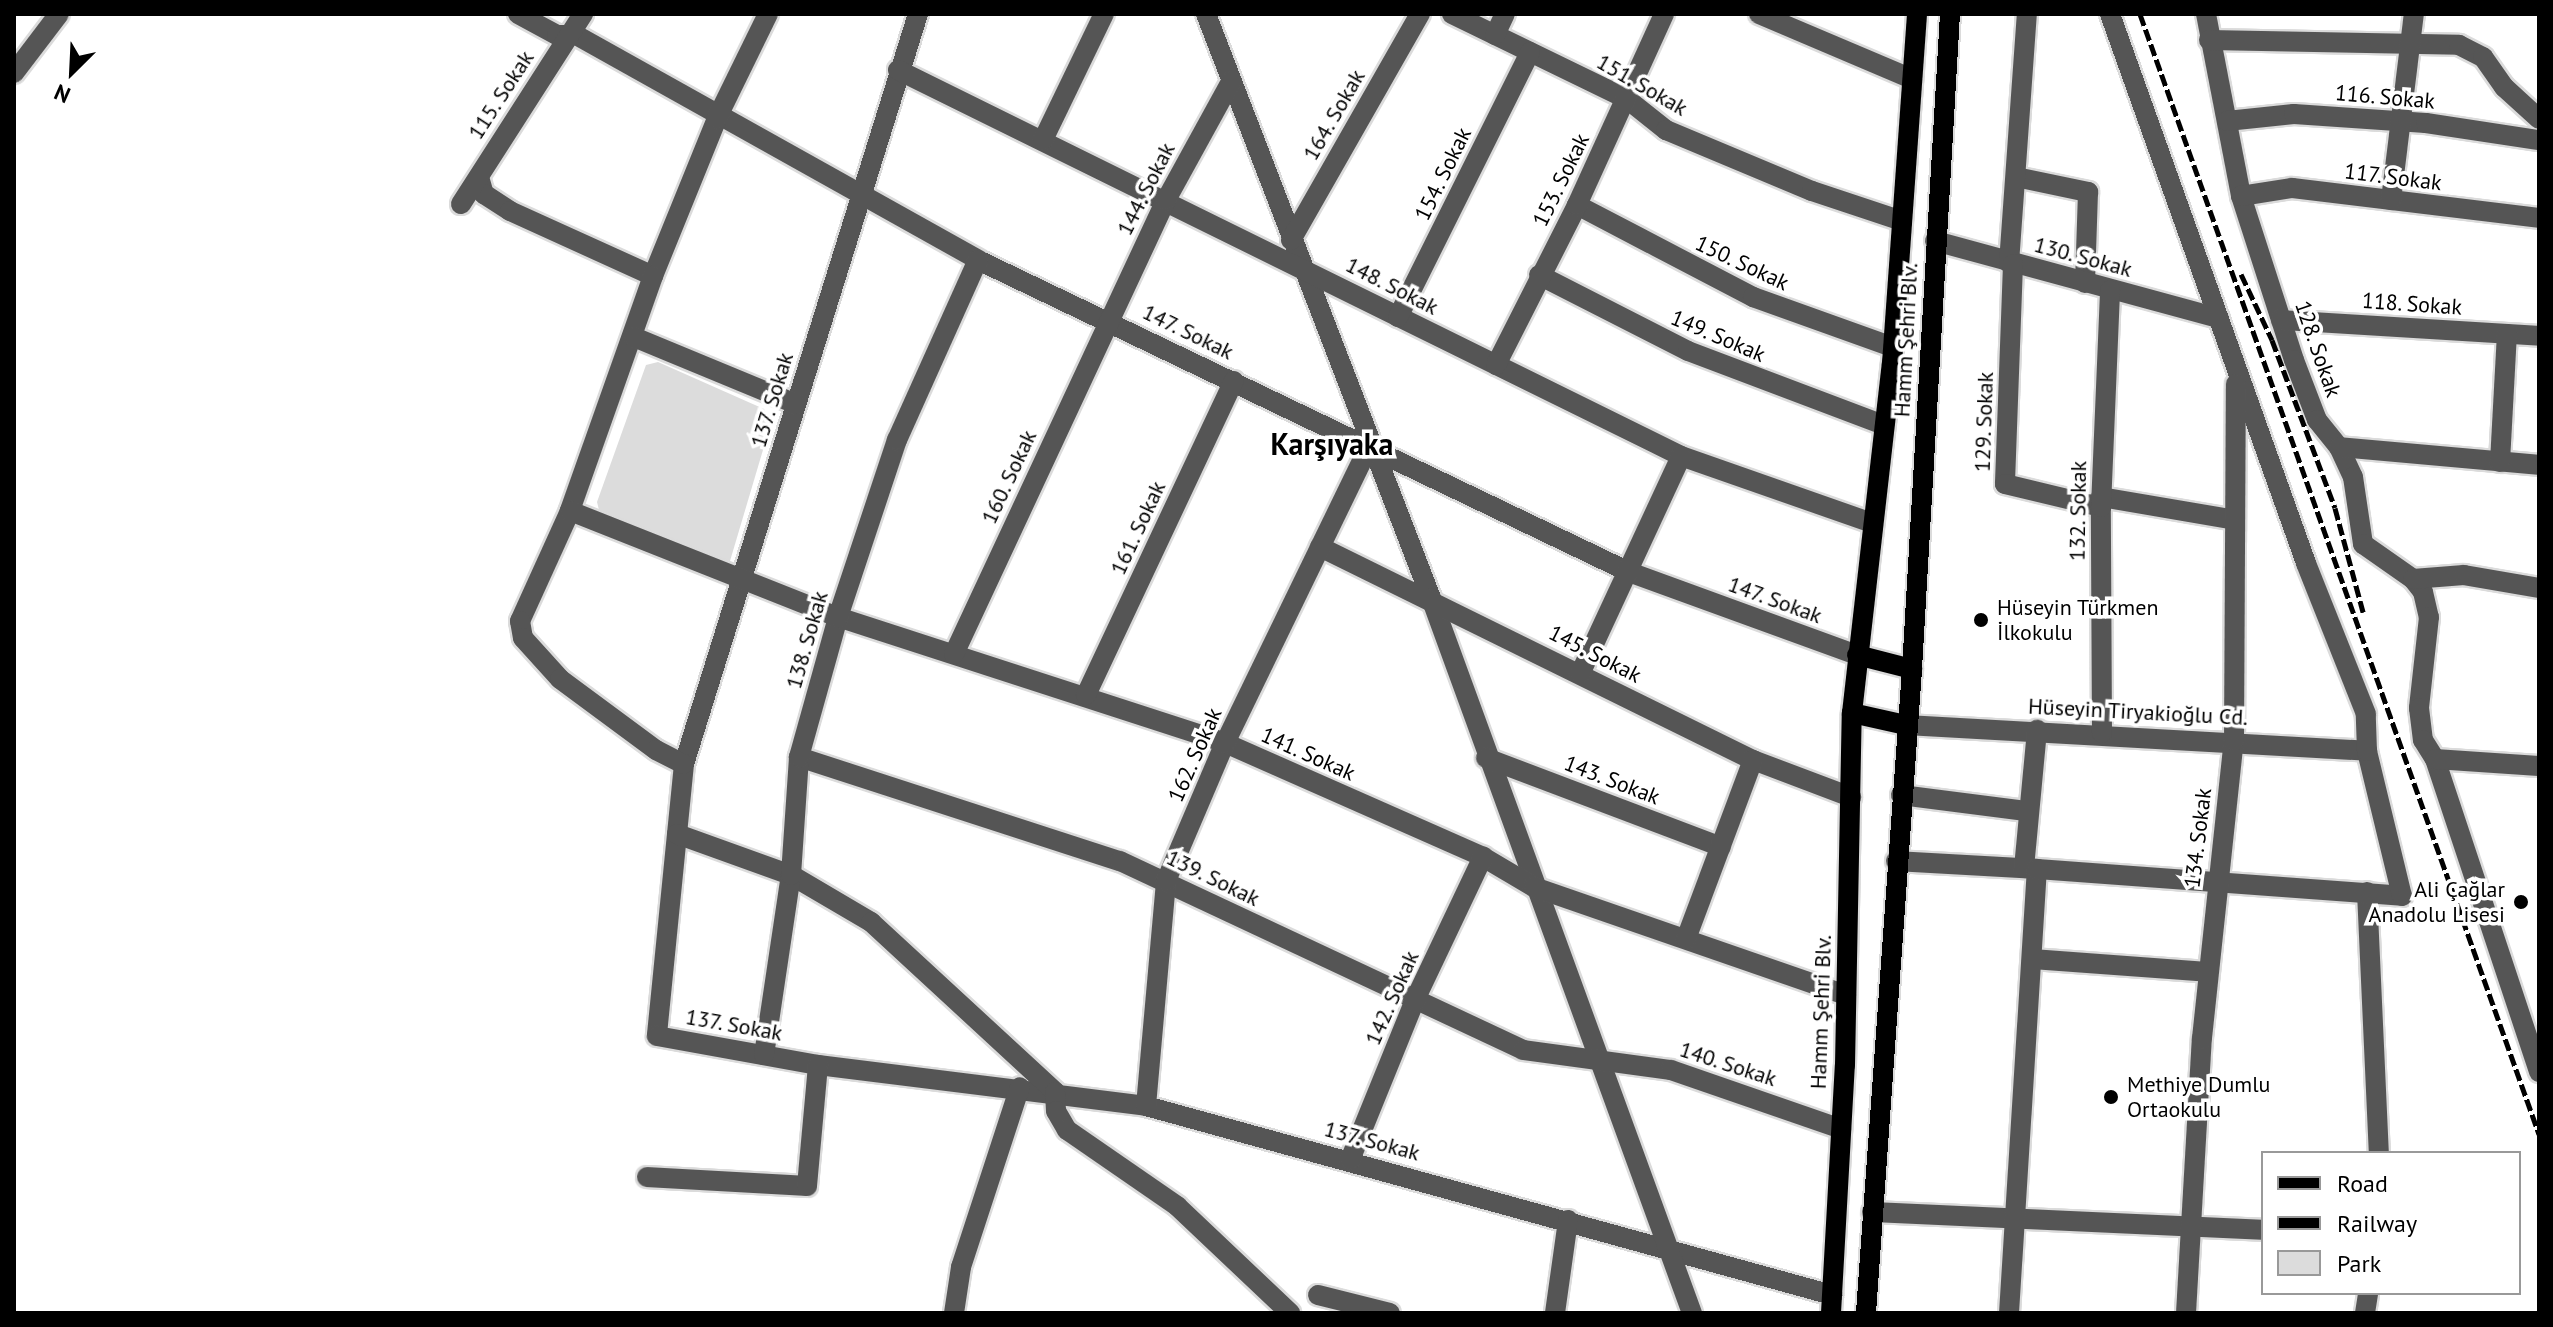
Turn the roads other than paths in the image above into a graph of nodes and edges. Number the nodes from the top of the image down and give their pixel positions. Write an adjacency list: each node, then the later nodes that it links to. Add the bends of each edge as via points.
1 (59, 14): 25 (street)
2 (518, 14): 19 (street, 147. Sokak, via 557,35)
3 (583, 14): 19 (street, 115. Sokak)
4 (768, 14): 29 (street)
5 (918, 14): 24 (street, 137. Sokak)
6 (1104, 14): 33 (street)
7 (1206, 14): 27 (street)
8 (1420, 14): 45 (street, 164. Sokak)
9 (1452, 14): 20 (street, 151. Sokak)
10 (1505, 14): 20 (street)
11 (1664, 14): 28 (street, 153. Sokak)
12 (1759, 14): 26 (street)
13 (1917, 14): 26 (main road, Hamm Şehri Blv.)
14 (1950, 14): 46 (main road, Hamm Şehri Blv.)
15 (2027, 14): 36 (street)
16 (2110, 14): 55 (street)
17 (2206, 14): 21 (street, 128. Sokak)
18 (2414, 14): 22 (street)
19 (569, 35): 29 (street, 147. Sokak); 35 (street, 115. Sokak)
20 (1495, 35): 23 (street, 151. Sokak)
21 (2209, 40): 22 (street); 31 (street, 128. Sokak)
22 (2408, 42): 30 (street, via 2459,45 2483,57 2504,87); 32 (street)
23 (1530, 52): 28 (street, 151. Sokak); 54 (street, 154. Sokak)
24 (898, 70): 33 (street, 148. Sokak); 38 (street, 137. Sokak)
25 (14, 73)
26 (1912, 79): 44 (main road, Hamm Şehri Blv.)
27 (1231, 82): 39 (street, 144. Sokak); 45 (street)
28 (1627, 99): 42 (street, 153. Sokak); 44 (street, 151. Sokak, via 1666,130 1812,191)
29 (717, 118): 38 (street, 147. Sokak); 51 (street)
30 (2539, 119)
31 (2227, 121): 32 (street, 116. Sokak, via 2294,114); 37 (street, 128. Sokak)
32 (2397, 121): 34 (street, 116. Sokak); 40 (street)
33 (1043, 140): 39 (street, 148. Sokak)
34 (2539, 140)
35 (479, 177): 41 (street, 115. Sokak); 51 (street, via 484,194 510,211)
36 (2016, 177): 48 (street); 52 (street, via 2088,192)
37 (2241, 196): 40 (street, 117. Sokak, via 2292,188); 56 (street, 128. Sokak)
38 (861, 198): 47 (street, 147. Sokak); 65 (street, 137. Sokak)
39 (1166, 200): 49 (street, 148. Sokak); 57 (street, 144. Sokak)
40 (2391, 200): 43 (street, 117. Sokak)
41 (461, 204)
42 (1577, 205): 50 (street, 153. Sokak); 61 (street, 150. Sokak, via 1753,297)
43 (2539, 218)
44 (1902, 221): 61 (main road, Hamm Şehri Blv.)
45 (1291, 240): 49 (street)
46 (1935, 241): 48 (street, 130. Sokak); 85 (main road, Hamm Şehri Blv.)
47 (978, 260): 57 (street, 147. Sokak); 82 (street, 138. Sokak, via 897,440)
48 (2011, 263): 52 (street, 130. Sokak); 72 (street, 129. Sokak, via 2005,484)
49 (1300, 265): 54 (street, 148. Sokak); 67 (street)
50 (1539, 275): 62 (street, 153. Sokak); 66 (street, 149. Sokak, via 1688,351)
51 (653, 276): 60 (street)
52 (2085, 283): 53 (street, 130. Sokak)
53 (2110, 290): 55 (street, 130. Sokak); 72 (street, 132. Sokak)
54 (1398, 317): 62 (street, 148. Sokak)
55 (2219, 318): 63 (street)
56 (2281, 320): 58 (street, 118. Sokak); 68 (street, 128. Sokak, via 2317,420)
57 (1107, 321): 64 (street, 147. Sokak); 83 (street, 160. Sokak)
58 (2507, 334): 59 (street, 118. Sokak); 70 (street)
59 (2539, 336)
60 (634, 337): 65 (street); 73 (street)
61 (1893, 347): 66 (main road, Hamm Şehri Blv.)
62 (1496, 365): 69 (street, 148. Sokak)
63 (2236, 368): 74 (street, 134. Sokak); 94 (street, via 2363,703 2369,723)
64 (1234, 381): 67 (street, 147. Sokak); 87 (street, 161. Sokak)
65 (796, 404): 79 (street, 137. Sokak)
66 (1884, 425): 75 (main road, Hamm Şehri Blv.)
67 (1369, 446): 76 (street, 162. Sokak); 77 (street, 147. Sokak); 81 (street)
68 (2339, 447): 70 (street); 78 (street, 128. Sokak, via 2353,477 2363,544)
69 (1681, 456): 75 (street, 148. Sokak); 77 (street)
70 (2500, 462): 71 (street)
71 (2539, 465)
72 (2101, 502): 74 (street); 91 (street, 132. Sokak)
73 (570, 511): 79 (street, 141. Sokak); 99 (street, via 520,621 523,638 560,679 656,750)
74 (2235, 520): 92 (street, 134. Sokak)
75 (1872, 523): 84 (main road, Hamm Şehri Blv.)
76 (1320, 547): 81 (street, 145. Sokak); 93 (street, 162. Sokak)
77 (1629, 572): 84 (street, 147. Sokak); 86 (street)
78 (2413, 579): 80 (street, via 2464,575); 97 (street, via 2423,592 2429,617 2419,708 2423,740)
79 (741, 581): 82 (street, 141. Sokak); 99 (street, 137. Sokak)
80 (2539, 588)
81 (1431, 598): 86 (street, 145. Sokak); 96 (street)
82 (838, 617): 83 (street, 141. Sokak); 95 (street, 138. Sokak)
83 (954, 654): 87 (street, 141. Sokak)
84 (1857, 655): 85 (main road); 88 (main road, Hamm Şehri Blv.)
85 (1912, 669): 89 (main road, Hamm Şehri Blv.)
86 (1580, 674): 98 (street, 145. Sokak)
87 (1086, 695): 93 (street, 141. Sokak)
88 (1852, 713): 89 (main road); 102 (main road, Hamm Şehri Blv.)
89 (1906, 725): 90 (street, Hüseyin Tiryakioğlu Cd.); 101 (main road, Hamm Şehri Blv.)
90 (2037, 730): 91 (street, Hüseyin Tiryakioğlu Cd.); 103 (street)
91 (2102, 733): 92 (street, Hüseyin Tiryakioğlu Cd.)
92 (2234, 741): 94 (street, Hüseyin Tiryakioğlu Cd.); 110 (street, 134. Sokak)
93 (1225, 743): 106 (street, 141. Sokak); 111 (street, 162. Sokak)
94 (2367, 751): 113 (street, via 2402,896)
95 (799, 757): 109 (street, 138. Sokak); 111 (street, 139. Sokak, via 1120,861)
96 (1486, 758): 105 (street, 143. Sokak); 112 (street)
97 (2435, 759): 100 (street); 122 (street)
98 (1753, 760): 102 (street, 145. Sokak); 105 (street)
99 (684, 764): 104 (street, 137. Sokak)
100 (2539, 766)
101 (1901, 795): 103 (street); 107 (main road, Hamm Şehri Blv.)
102 (1851, 797): 117 (main road, Hamm Şehri Blv.)
103 (2026, 811): 108 (street)
104 (677, 834): 109 (street); 119 (street, 137. Sokak, via 657,1036)
105 (1721, 847): 114 (street)
106 (1483, 857): 112 (street, 141. Sokak); 118 (street, 142. Sokak)
107 (1896, 861): 108 (street); 130 (main road, Hamm Şehri Blv.)
108 (2030, 869): 110 (street); 115 (street)
109 (791, 875): 119 (street, 138. Sokak); 124 (street, via 871,922)
110 (2217, 878): 113 (street); 116 (street, 134. Sokak)
111 (1166, 881): 118 (street, 139. Sokak); 125 (street, 162. Sokak)
112 (1534, 887): 114 (street, 141. Sokak); 120 (street)
113 (2367, 892): 127 (street)
114 (1686, 939): 117 (street, 141. Sokak)
115 (2032, 959): 116 (street); 132 (street)
116 (2208, 972): 133 (street, 134. Sokak)
117 (1846, 995): 126 (main road, Hamm Şehri Blv.)
118 (1414, 1002): 120 (street, 139. Sokak, via 1523,1050 1568,1059); 128 (street, 142. Sokak)
119 (764, 1055): 121 (street, 137. Sokak)
120 (1597, 1058): 126 (street, 140. Sokak, via 1671,1070); 135 (street)
121 (818, 1065): 123 (street, 137. Sokak); 129 (street, via 807,1186)
122 (2539, 1072)
123 (1020, 1087): 124 (street, 137. Sokak); 138 (street, via 961,1267)
124 (1055, 1092): 125 (street, 137. Sokak); 139 (street, via 1056,1111 1067,1130 1177,1206)
125 (1146, 1106): 128 (street, 137. Sokak)
126 (1841, 1129): 137 (main road, Hamm Şehri Blv.)
127 (2379, 1151)
128 (1350, 1160): 131 (street, 137. Sokak)
129 (647, 1177)
130 (1872, 1212): 132 (street); 143 (main road, Hamm Şehri Blv.)
131 (1568, 1220): 135 (street, 137. Sokak); 141 (street)
132 (2015, 1220): 133 (street); 144 (street)
133 (2192, 1229): 134 (street); 145 (street, 134. Sokak)
134 (2261, 1230)
135 (1665, 1250): 137 (street, 137. Sokak); 142 (street)
136 (1318, 1295): 140 (street)
137 (1831, 1304)
138 (954, 1313)
139 (1290, 1313)
140 (1390, 1313)
141 (1555, 1313)
142 (1692, 1313)
143 (1866, 1313)
144 (2009, 1313)
145 (2186, 1313)

